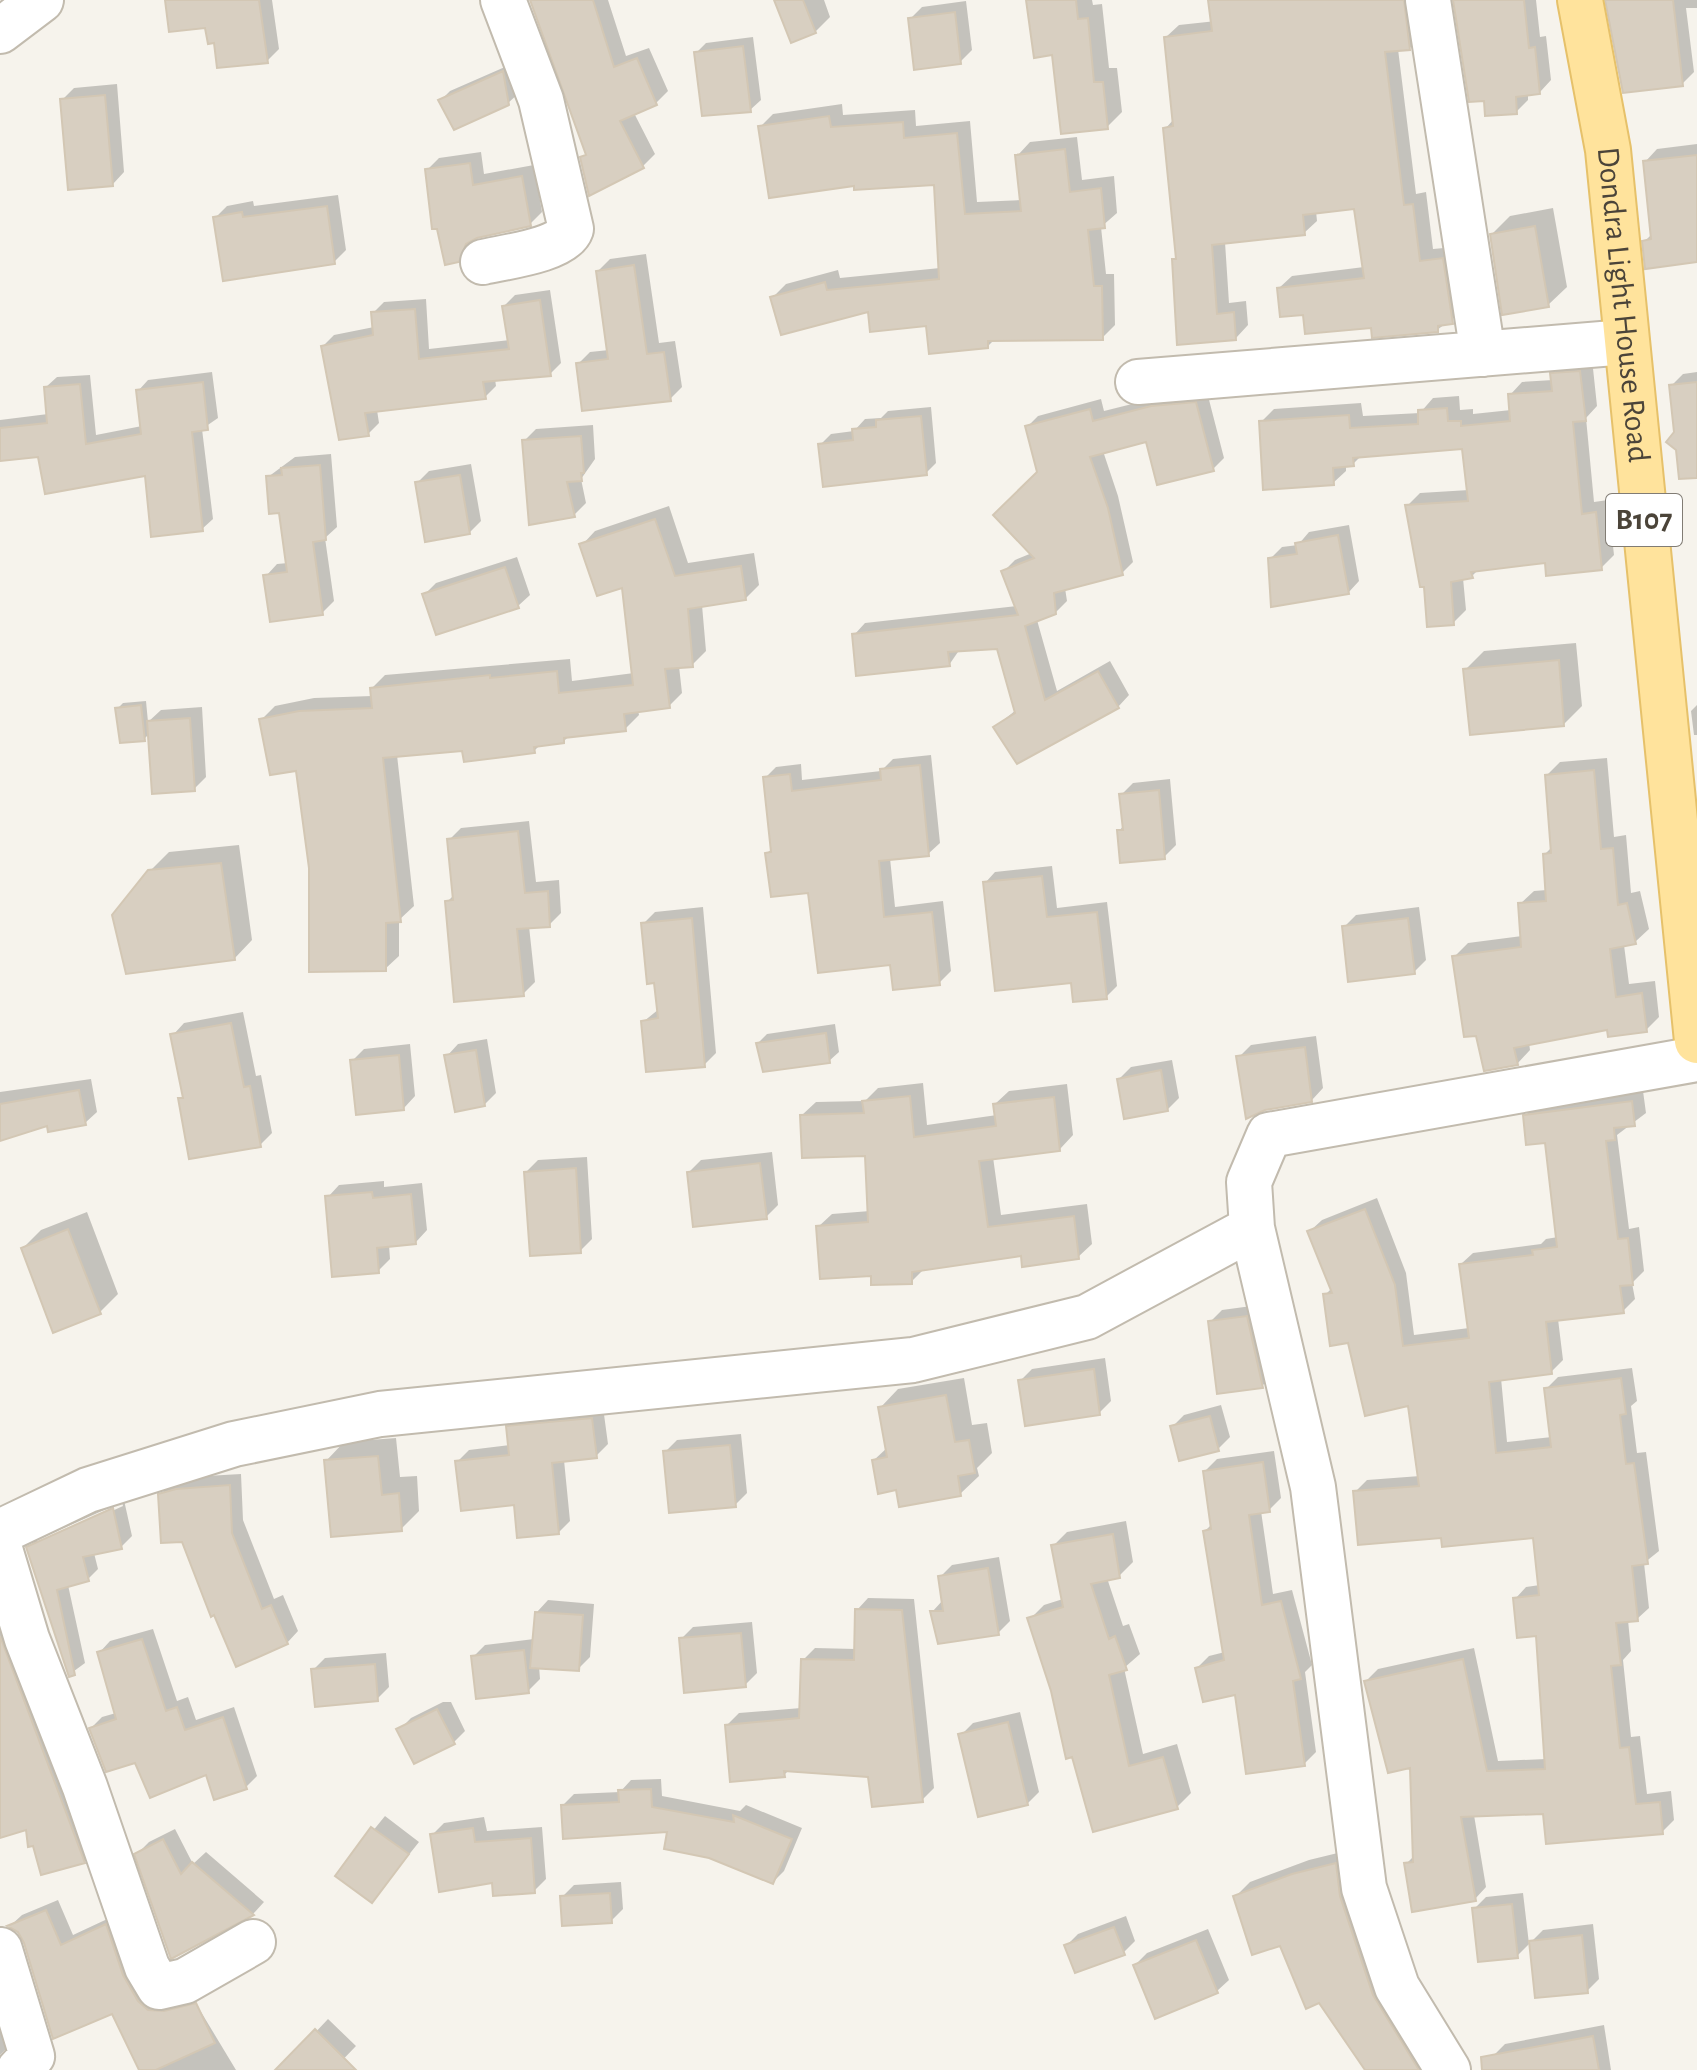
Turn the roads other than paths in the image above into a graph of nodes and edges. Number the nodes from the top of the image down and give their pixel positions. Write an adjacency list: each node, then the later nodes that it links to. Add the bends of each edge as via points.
1 (41, 0): 5 (street)
2 (503, 0): 6 (street, via 541,100 571,229 554,244)
3 (1428, 0): 8 (street)
4 (1580, 0): 7 (main road, Dondra Light House Road / B107, via 1608,150)
5 (0, 31)
6 (483, 262)
7 (1626, 342): 8 (street); 10 (main road, Dondra Light House Road / B107)
8 (1483, 354): 9 (street)
9 (1138, 382)
10 (1697, 1041)
11 (1697, 1059): 12 (street, via 1269,1135 1249,1182)
12 (1252, 1228): 13 (street, via 1087,1317 913,1360 380,1414 234,1444 88,1490); 18 (street, via 1313,1487 1364,1888 1397,1987)
13 (0, 1532)
14 (0, 1549): 15 (street, via 27,1639 147,1967 159,1987 185,1981)
15 (253, 1942)
16 (0, 1950): 17 (street, via 32,2056)
17 (19, 2070)
18 (1448, 2070)

